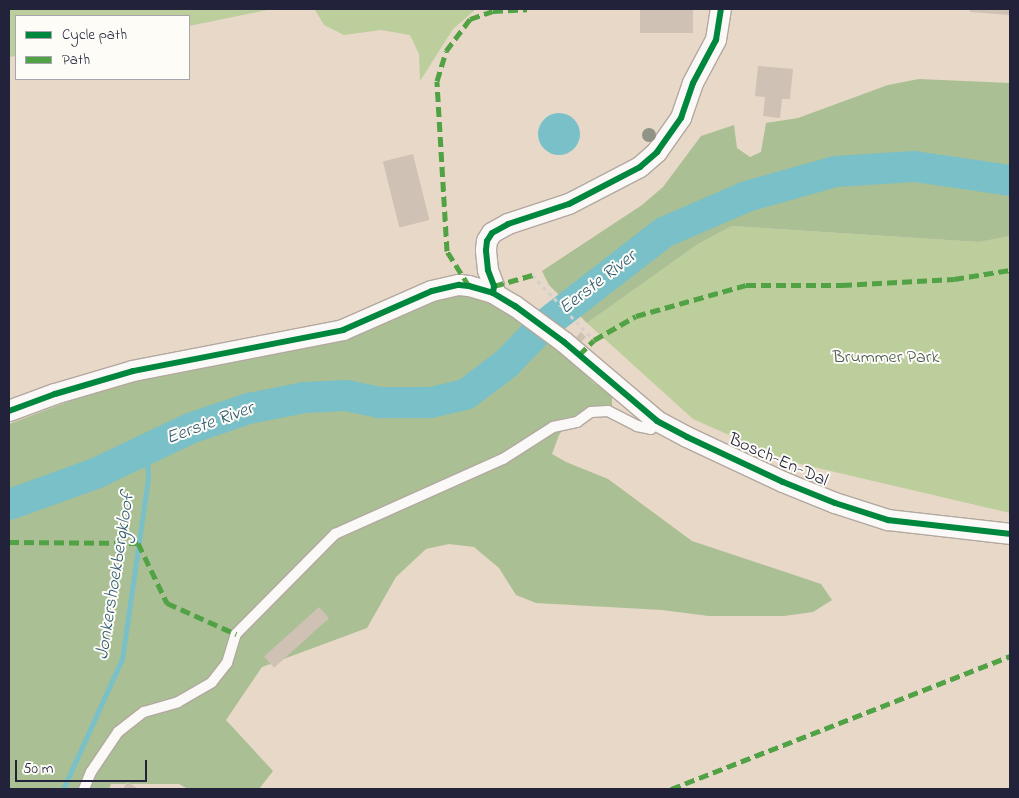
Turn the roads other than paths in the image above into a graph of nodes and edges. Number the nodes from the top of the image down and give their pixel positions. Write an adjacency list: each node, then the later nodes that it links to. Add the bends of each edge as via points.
1 (721, 9): 2 (street, via 716,40 693,83 681,118 657,152 640,167 577,200 508,224 492,233 486,250)
2 (493, 293): 3 (street, Bosch-En-Dal, via 469,286 446,287 343,330 133,371); 4 (street, Bosch-En-Dal, via 564,342)
3 (9, 411)
4 (657, 421): 5 (street, Bosch-En-Dal, via 783,482 888,520); 6 (lane, via 651,429 637,426 608,411 591,412 577,422 553,427 503,458 335,534 236,634 227,663 212,682 178,702 144,712 118,732 91,772)
5 (1010, 534)
6 (84, 789)

